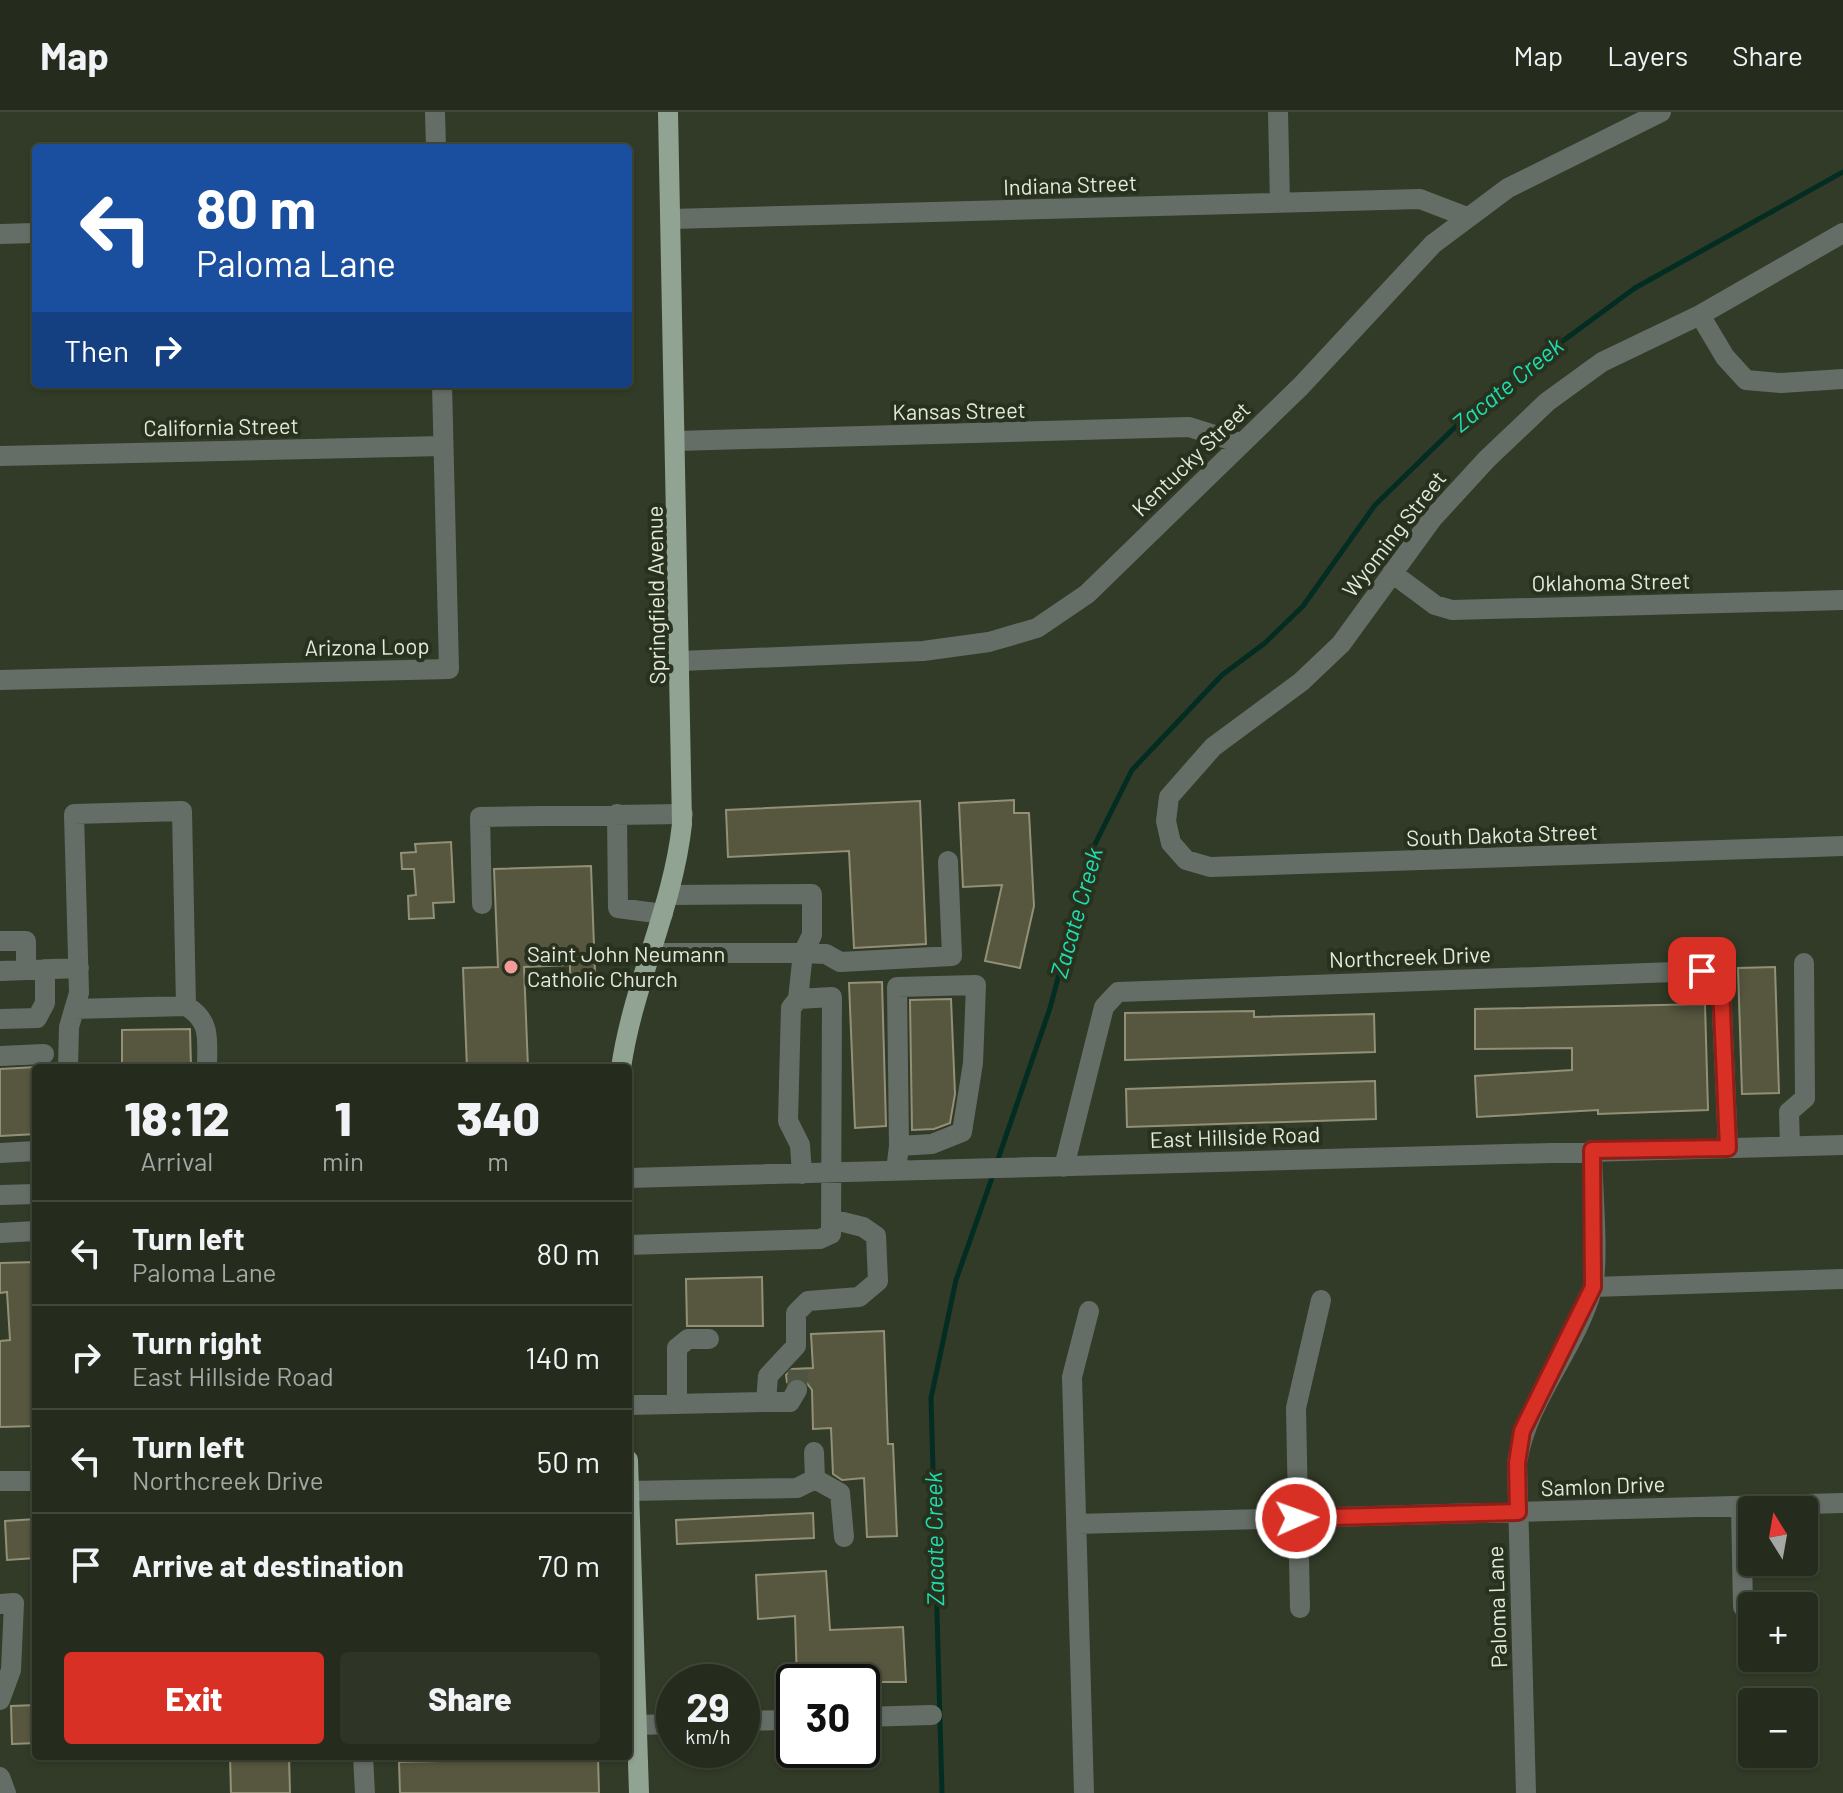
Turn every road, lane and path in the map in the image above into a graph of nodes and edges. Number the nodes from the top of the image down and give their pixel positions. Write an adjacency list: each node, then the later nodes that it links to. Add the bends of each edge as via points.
1 (435, 112): 5 (street)
2 (668, 112): 8 (main road, Springfield Avenue)
3 (1278, 112): 6 (street)
4 (1661, 112): 7 (street, Kentucky Street, via 1508,188)
5 (436, 144)
6 (1280, 203): 7 (street, Indiana Street, via 1420,199); 8 (street, Indiana Street)
7 (1467, 217): 16 (street, Kentucky Street, via 1433,244 1301,386)
8 (671, 219): 15 (main road, Springfield Avenue)
9 (32, 233): 11 (street)
10 (1843, 233): 12 (street, Wyoming Street)
11 (0, 234)
12 (1700, 315): 13 (street, via 1746,380); 19 (street, Wyoming Street, via 1602,362 1547,402 1432,519)
13 (1843, 379)
14 (442, 388): 17 (street, Arizona Loop)
15 (676, 441): 16 (street, Kansas Street, via 1189,427); 21 (main road, Springfield Avenue)
16 (1240, 443): 21 (street, Kentucky Street, via 1087,594 1037,628 989,642 923,651)
17 (443, 446): 18 (street, California Street); 22 (street, Arizona Loop, via 449,669)
18 (0, 456)
19 (1392, 573): 20 (street, Oklahoma Street, via 1426,600 1452,610); 25 (street, Wyoming Street, via 1341,644 1301,682 1213,747 1169,797 1166,821)
20 (1843, 600)
21 (681, 661): 24 (main road, Springfield Avenue)
22 (0, 680)
23 (617, 814): 24 (street); 28 (street, via 480,817); 29 (street, via 618,908)
24 (683, 814): 29 (main road, Springfield Avenue)
25 (1171, 843): 26 (street, South Dakota Street, via 1186,860 1198,864 1256,867)
26 (1843, 846)
27 (948, 861): 32 (street, via 952,956 840,962 826,954)
28 (482, 904)
29 (666, 905): 31 (main road, Springfield Avenue); 32 (street, via 812,894 812,935)
30 (0, 941): 35 (street, via 26,941)
31 (651, 953): 32 (street); 45 (main road, Springfield Avenue)
32 (803, 953): 37 (street)
33 (1804, 963): 48 (street, via 1805,1098 1789,1112)
34 (79, 968): 35 (street); 38 (street, via 74,814 182,811); 39 (street)
35 (35, 969): 36 (street); 40 (street, via 45,1003 37,1018)
36 (0, 971)
37 (798, 999): 55 (street, via 832,997); 56 (street, via 791,1008 788,1121 800,1145)
38 (186, 1006): 39 (street); 44 (street, via 207,1024)
39 (74, 1009): 43 (street)
40 (0, 1019)
41 (44, 1054): 42 (street)
42 (0, 1056)
43 (68, 1064)
44 (207, 1064)
45 (622, 1064)
46 (1843, 1145): 48 (street, East Hillside Road)
47 (899, 1146): 47 (street, via 897,987 976,985 973,1063 962,1132 932,1144); 54 (street)
48 (1790, 1146): 49 (street, East Hillside Road)
49 (1728, 1148): 50 (street, East Hillside Road); 53 (street, Northcreek Drive, via 1721,987 1702,971 1118,992 1104,1007)
50 (1592, 1150): 53 (street, East Hillside Road); 65 (street, Paloma Lane)
51 (32, 1151): 52 (street)
52 (0, 1153)
53 (1064, 1167): 54 (street, East Hillside Road)
54 (896, 1171): 55 (street, East Hillside Road)
55 (830, 1173): 56 (street, East Hillside Road); 60 (street)
56 (802, 1174): 57 (street, East Hillside Road)
57 (632, 1178)
58 (32, 1194): 59 (street)
59 (0, 1195)
60 (831, 1219): 63 (street, via 831,1234 820,1239); 69 (street, via 876,1236 878,1281 859,1297 808,1301 796,1313)
61 (32, 1231): 62 (street)
62 (0, 1233)
63 (632, 1245)
64 (1843, 1279): 65 (street)
65 (1593, 1287): 83 (street, Paloma Lane, via 1522,1431)
66 (1321, 1300): 84 (street, via 1296,1408)
67 (1089, 1311): 85 (street, via 1072,1377)
68 (709, 1339): 73 (street, via 688,1339 677,1348)
69 (796, 1346): 70 (street); 72 (street, via 768,1376)
70 (798, 1369)
71 (797, 1390): 72 (street, via 790,1402)
72 (766, 1402): 73 (street)
73 (677, 1404): 74 (street)
74 (632, 1405)
75 (814, 1452): 76 (street)
76 (815, 1479): 79 (street, via 797,1488); 86 (street, via 840,1493)
77 (0, 1481): 78 (street)
78 (32, 1481)
79 (632, 1491)
80 (1843, 1503): 81 (street, Samlon Drive)
81 (1818, 1504)
82 (1738, 1506): 83 (street, Samlon Drive)
83 (1518, 1512): 84 (street, Samlon Drive); 101 (street, Paloma Lane)
84 (1296, 1518): 85 (street, Samlon Drive); 88 (street)
85 (1076, 1524): 100 (street)
86 (844, 1537)
87 (0, 1604): 90 (street, via 14,1603 11,1670)
88 (1300, 1608)
89 (632, 1638): 94 (main road)
90 (0, 1700)
91 (932, 1715): 92 (street)
92 (880, 1716)
93 (656, 1724): 94 (street)
94 (636, 1725): 99 (main road)
95 (363, 1760): 98 (street)
96 (0, 1777): 97 (street)
97 (6, 1793)
98 (365, 1793)
99 (639, 1793)
100 (1084, 1793)
101 (1526, 1793)

